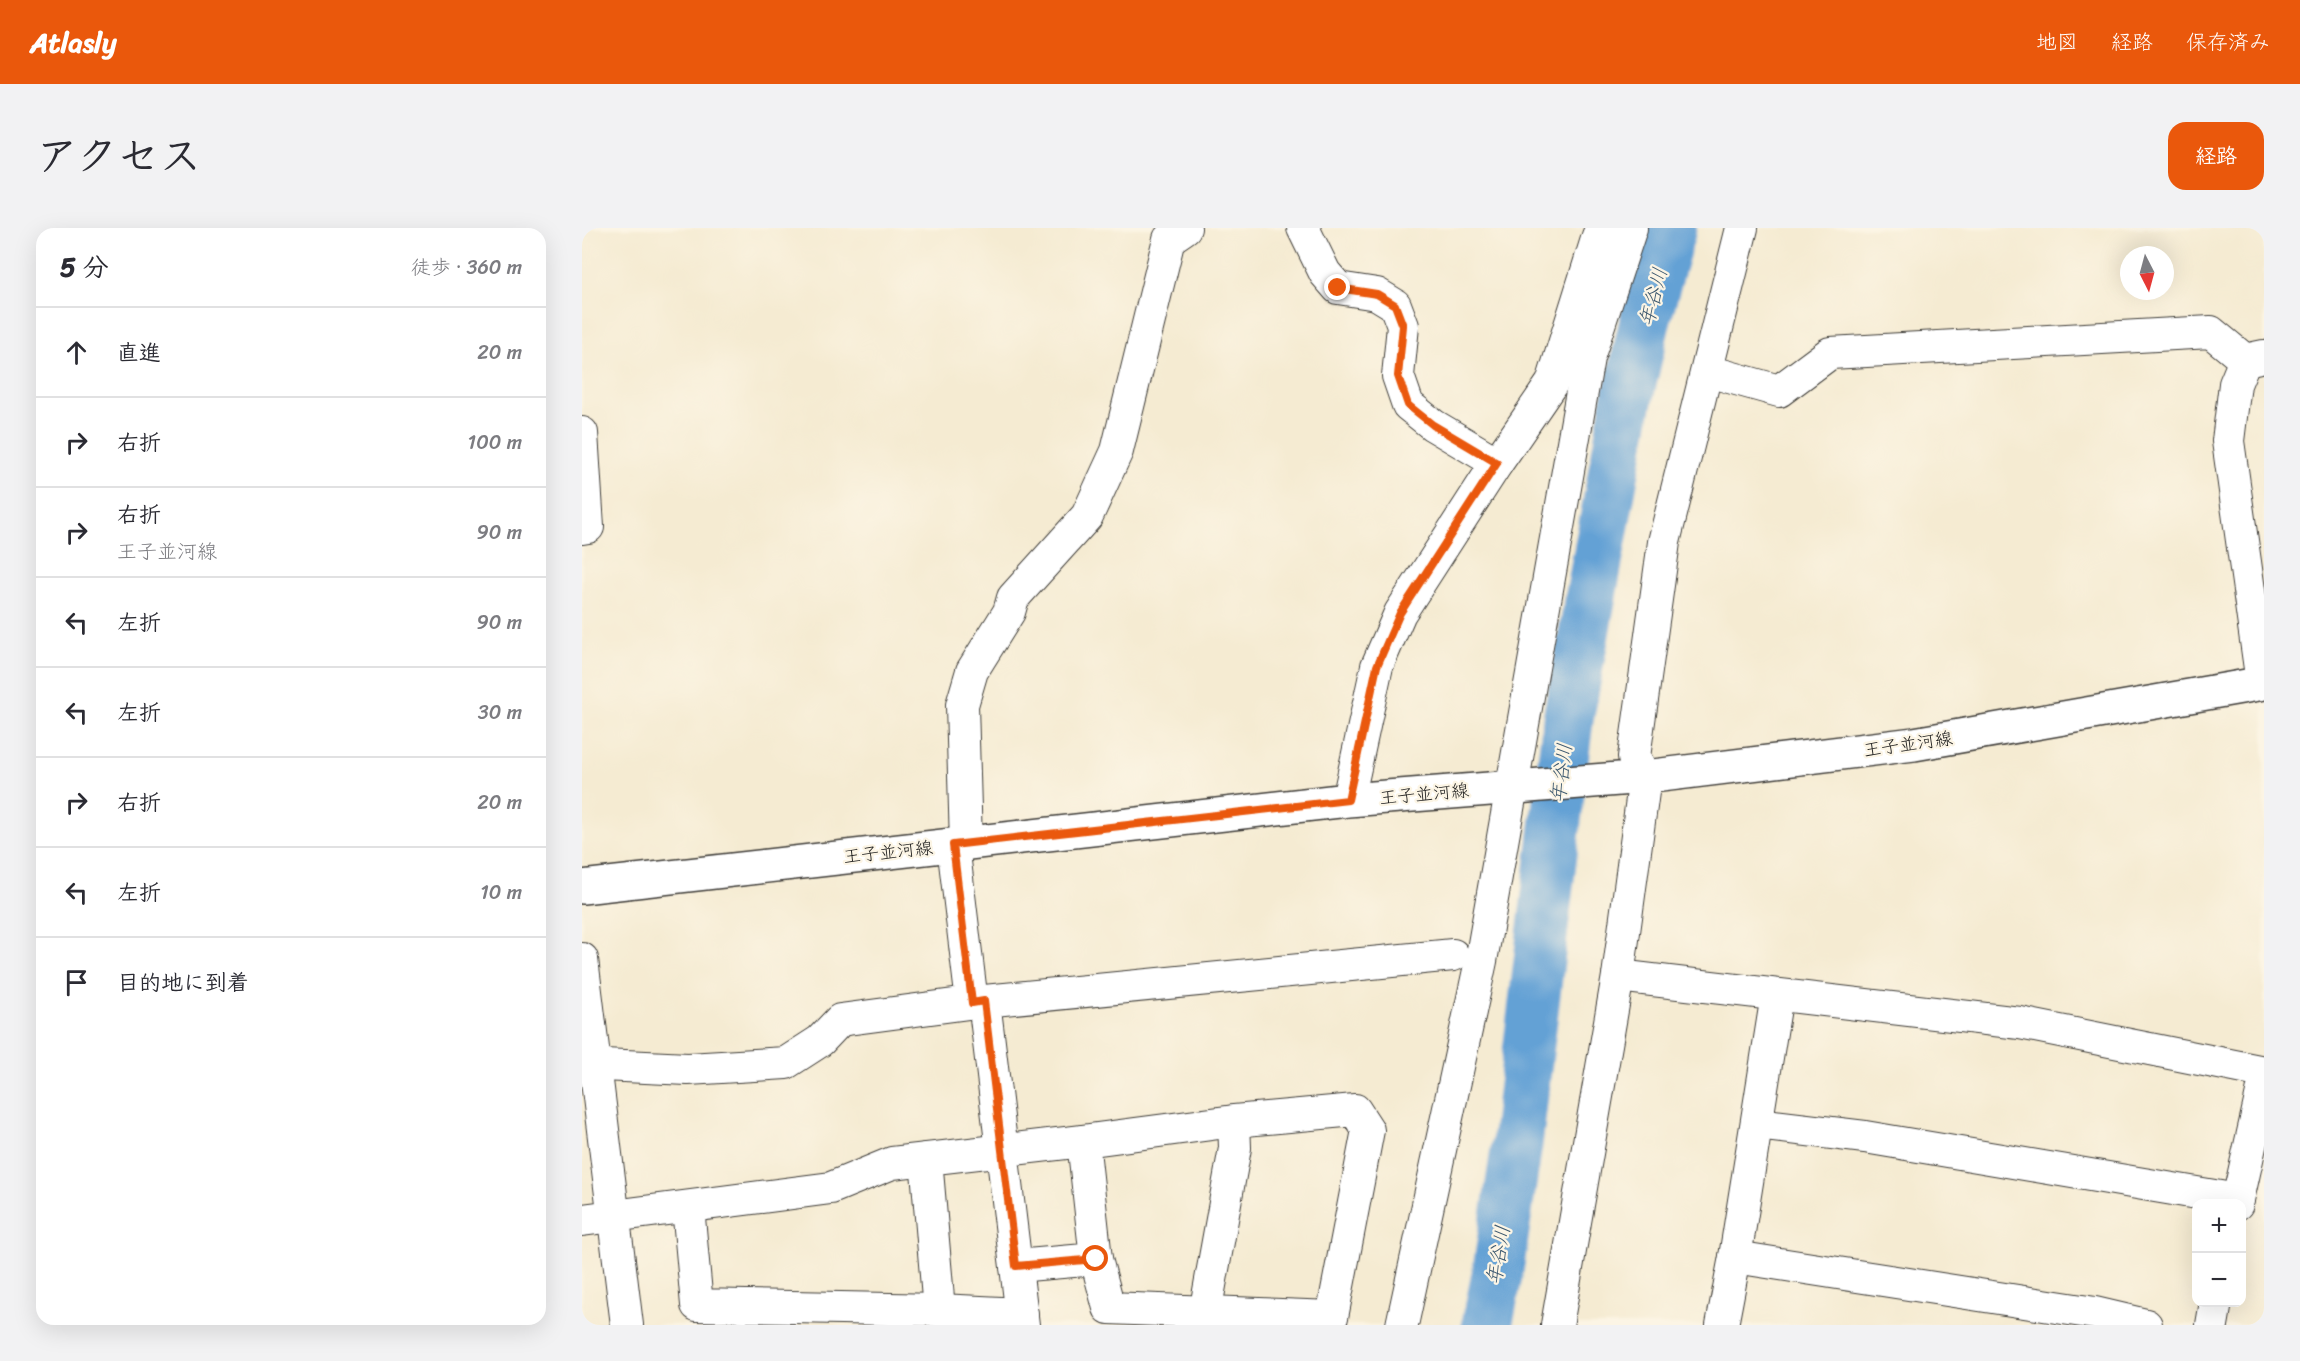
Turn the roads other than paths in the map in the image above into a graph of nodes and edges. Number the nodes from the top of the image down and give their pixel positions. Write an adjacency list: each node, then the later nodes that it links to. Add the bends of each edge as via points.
1 (1185, 228): 15 (street, via 1169,239 1117,451 1087,516 1014,598 972,671 962,705)
2 (1303, 228): 9 (street, via 1325,273 1338,288 1377,294 1395,305 1403,326 1398,376 1408,405 1433,425)
3 (1609, 228): 9 (street, via 1598,236 1552,383)
4 (1631, 228): 13 (street, via 1588,358)
5 (1742, 228): 7 (street)
6 (2255, 358): 7 (street, via 2211,332 1830,353 1779,391); 11 (street, via 2235,384 2228,441)
7 (1708, 371): 12 (street, via 1664,542)
8 (582, 434): 10 (street, via 588,527)
9 (1497, 463): 14 (street, via 1400,613 1377,666)
10 (582, 528)
11 (2263, 683): 12 (main road, 王子並河線, via 1914,744)
12 (1630, 778): 13 (main road, 王子並河線); 19 (street)
13 (1520, 786): 14 (main road, 王子並河線); 44 (street)
14 (1348, 800): 15 (main road, 王子並河線)
15 (959, 844): 16 (main road, 王子並河線); 21 (street)
16 (582, 887)
17 (1453, 955): 21 (street)
18 (582, 959): 22 (street)
19 (1618, 976): 20 (street); 45 (street)
20 (1777, 995): 23 (street, via 2020,1023); 26 (street)
21 (978, 1002): 22 (street, via 840,1020 820,1041 786,1063 688,1069); 28 (street)
22 (589, 1064): 33 (street)
23 (2264, 1072)
24 (2264, 1084): 31 (street)
25 (1234, 1121): 27 (street); 40 (street, via 1234,1148); 40 (street, via 1355,1110 1368,1130 1332,1317)
26 (1757, 1124): 30 (street, via 1865,1137); 35 (street)
27 (1083, 1141): 28 (street); 36 (street)
28 (1002, 1151): 29 (street); 37 (street)
29 (926, 1159): 32 (street, via 892,1163 831,1188); 39 (street)
30 (2220, 1199)
31 (2238, 1199)
32 (688, 1207): 33 (street); 39 (street, via 698,1305)
33 (614, 1216): 34 (street); 43 (street)
34 (582, 1220)
35 (1735, 1257): 42 (street); 46 (street)
36 (1096, 1259): 37 (street); 40 (street, via 1109,1308)
37 (1016, 1266): 41 (street)
38 (2216, 1307): 48 (street)
39 (939, 1310): 41 (street)
40 (1205, 1313)
41 (1023, 1319)
42 (2093, 1319): 47 (street)
43 (627, 1325)
44 (1402, 1325)
45 (1557, 1325)
46 (1722, 1325)
47 (2145, 1325)
48 (2212, 1325)

